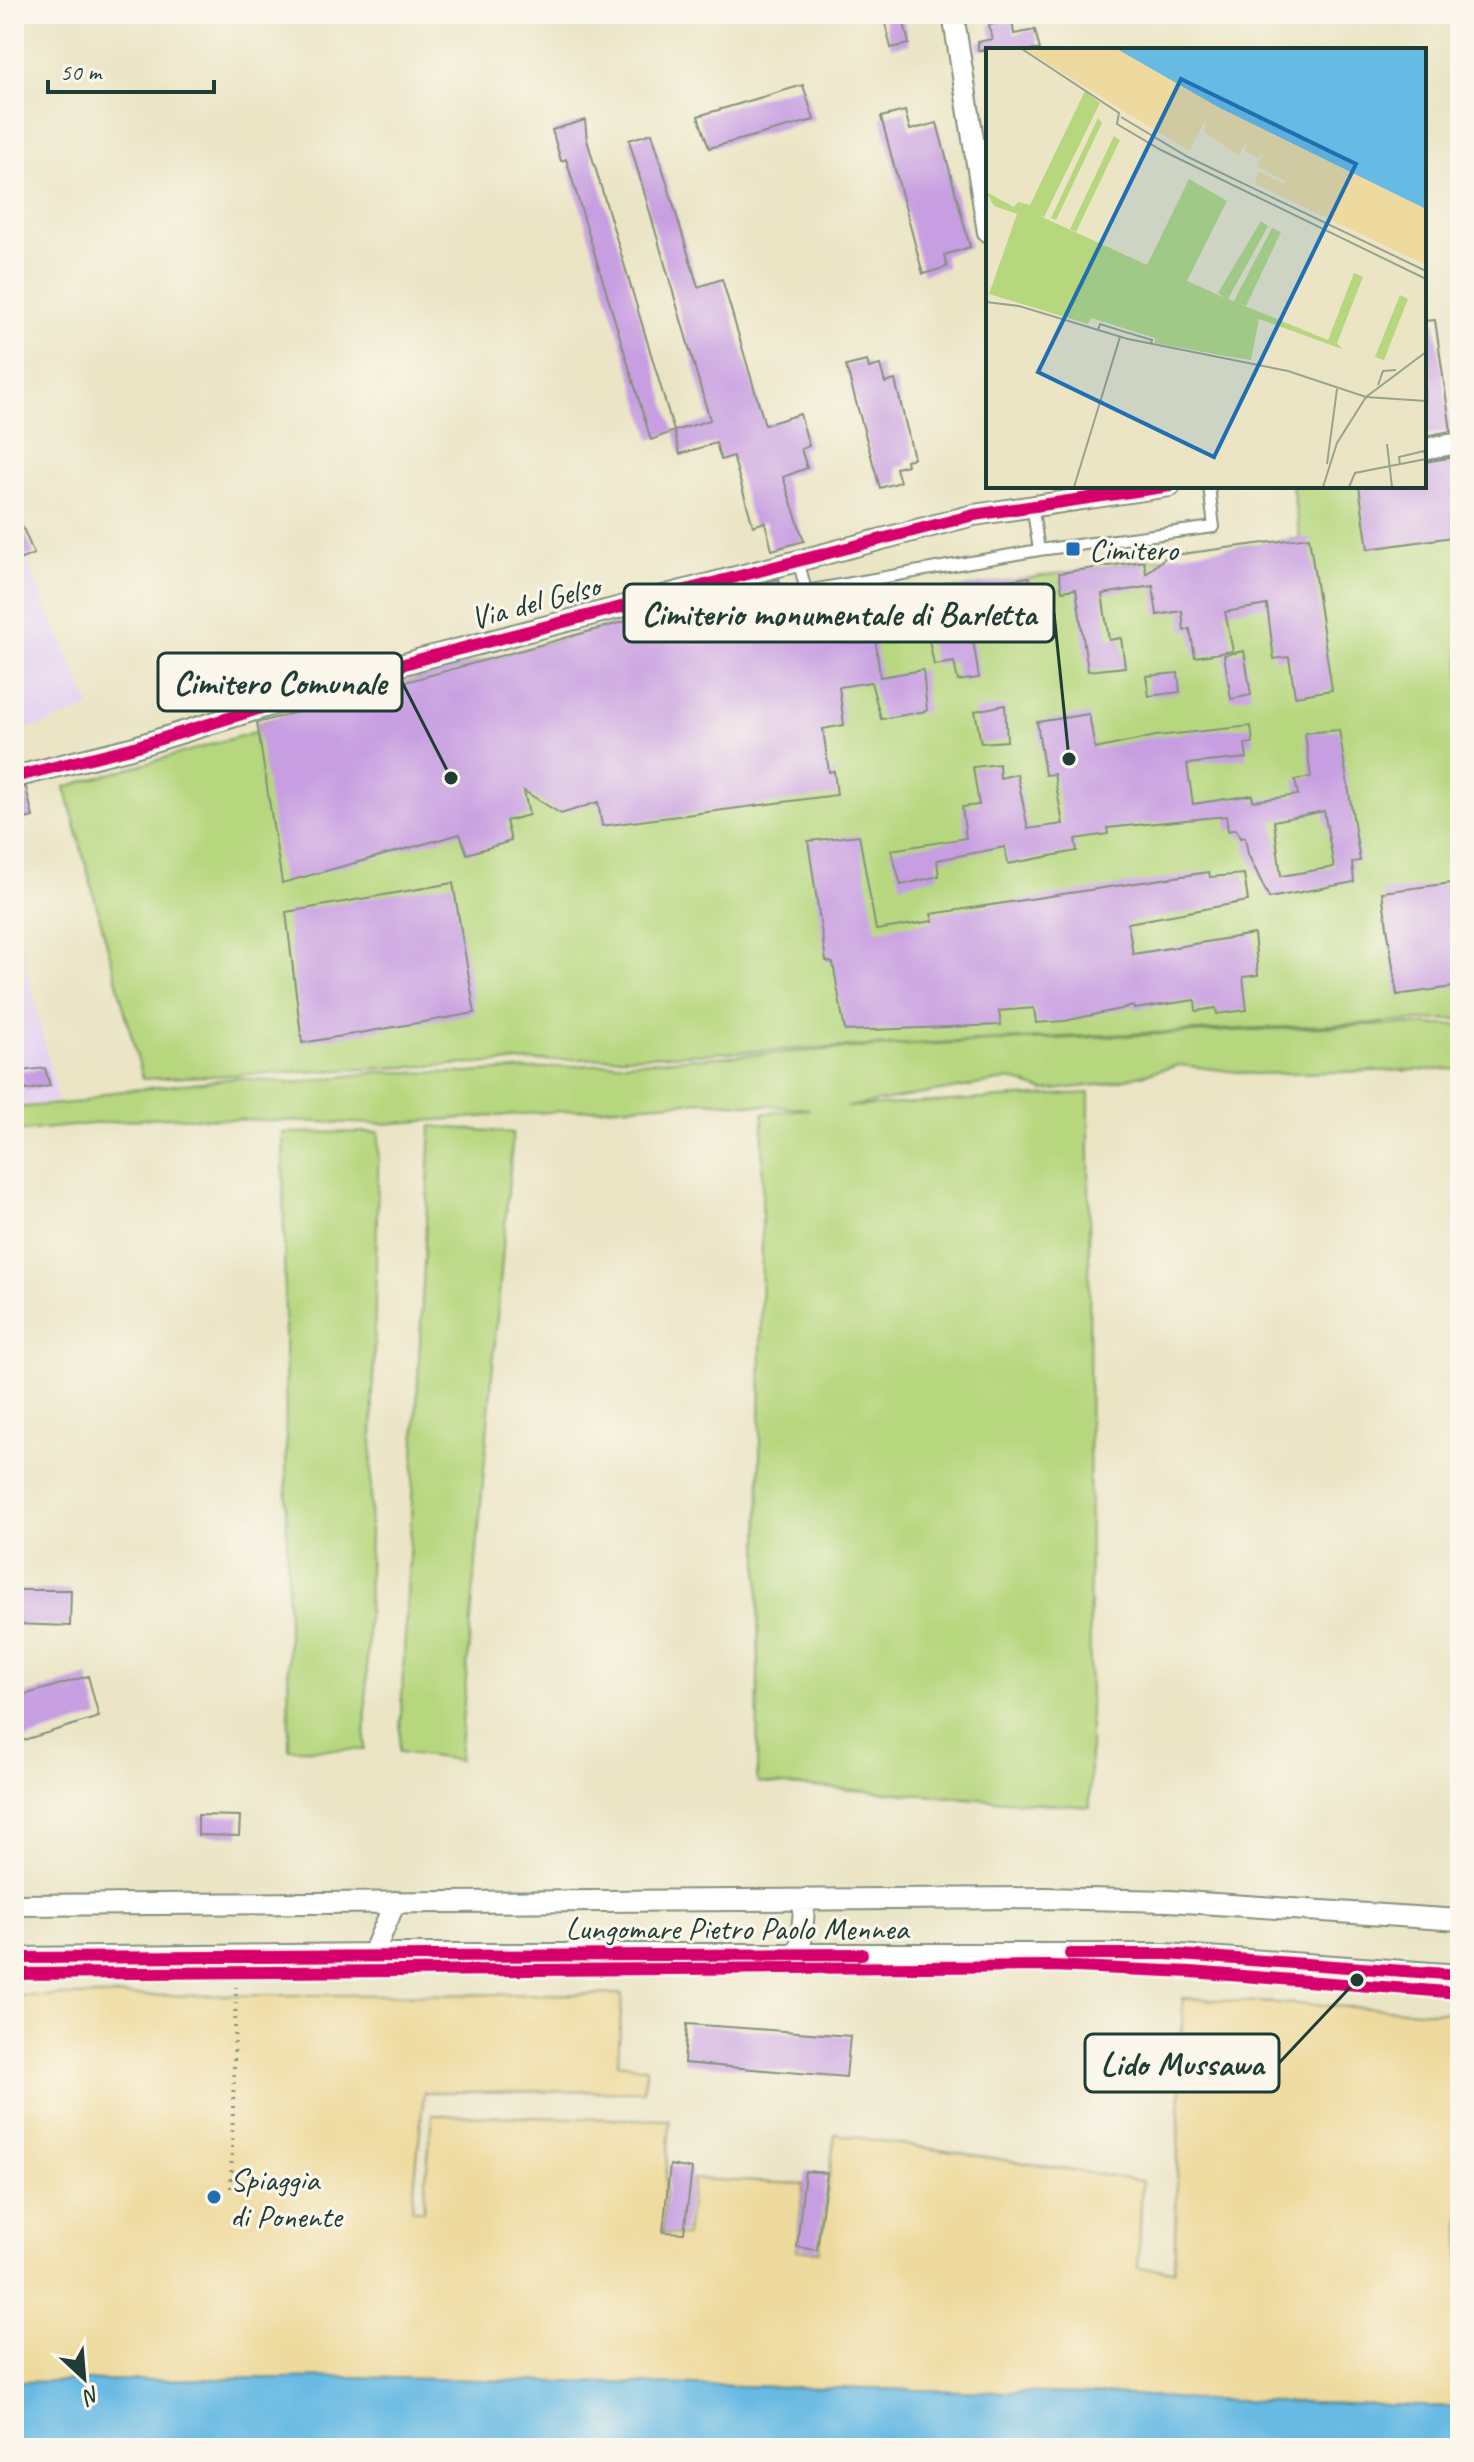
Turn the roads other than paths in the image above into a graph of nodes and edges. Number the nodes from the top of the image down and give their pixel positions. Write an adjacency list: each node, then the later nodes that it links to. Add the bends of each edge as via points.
1 (953, 14): 2 (street)
2 (986, 220)
3 (1460, 443): 4 (street)
4 (1426, 449)
5 (1139, 488): 7 (street, Via del Gelso)
6 (1209, 488): 8 (lane, via 1214,527)
7 (1030, 495): 8 (lane); 9 (street, Via del Gelso, via 974,515)
8 (1039, 550): 9 (lane, via 806,591)
9 (798, 559): 10 (street, Via del Gelso, via 421,659 131,748)
10 (14, 777)
11 (805, 1899): 12 (street, Lungomare Pietro Paolo Mennea); 14 (street, Lungomare Pietro Paolo Mennea, via 1169,1901); 15 (street)
12 (395, 1902): 13 (street, Lungomare Pietro Paolo Mennea); 16 (street)
13 (14, 1905)
14 (1460, 1920)
15 (800, 1953): 16 (street, Lungomare Pietro Paolo Mennea); 18 (street, Lungomare Pietro Paolo Mennea, via 1166,1954)
16 (373, 1954): 17 (street, Lungomare Pietro Paolo Mennea)
17 (14, 1958)
18 (1460, 1975)

